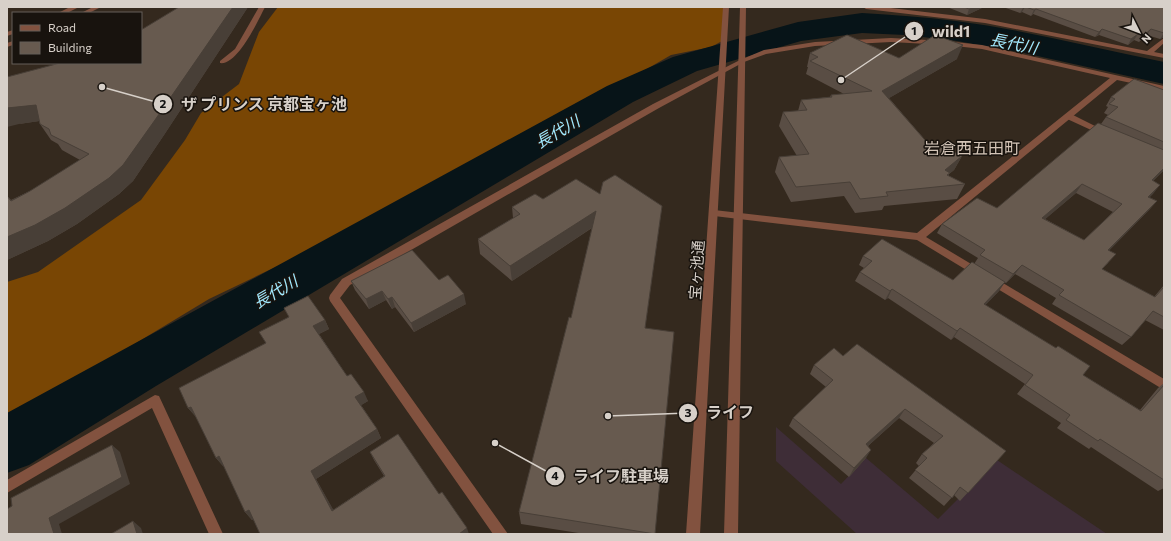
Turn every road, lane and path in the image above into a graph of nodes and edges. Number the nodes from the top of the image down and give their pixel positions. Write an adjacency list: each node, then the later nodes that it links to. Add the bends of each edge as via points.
1 (76, 7): 9 (street)
2 (98, 7): 10 (street)
3 (262, 7): 15 (street, via 238,50)
4 (726, 7): 16 (street, 宝ヶ池通)
5 (743, 7): 14 (street)
6 (866, 7): 8 (street)
7 (905, 7): 8 (street)
8 (896, 10): 12 (street, via 985,21)
9 (64, 12)
10 (86, 12)
11 (1164, 40): 12 (street)
12 (1148, 53): 13 (street)
13 (1164, 56)
14 (742, 57): 16 (street); 17 (street, via 815,44 891,40 982,47); 22 (street)
15 (222, 62)
16 (721, 72): 21 (street, 宝ヶ池通); 27 (street, via 656,106 346,282 334,298)
17 (1116, 77): 18 (street); 19 (street)
18 (1164, 88)
19 (1068, 116): 20 (street); 23 (street)
20 (1116, 137)
21 (714, 213): 22 (street); 28 (street, 宝ヶ池通)
22 (738, 215): 23 (street); 29 (street)
23 (919, 237): 24 (street)
24 (1164, 386)
25 (7, 486): 26 (street, via 155,400)
26 (216, 534)
27 (501, 534)
28 (693, 534)
29 (731, 534)

